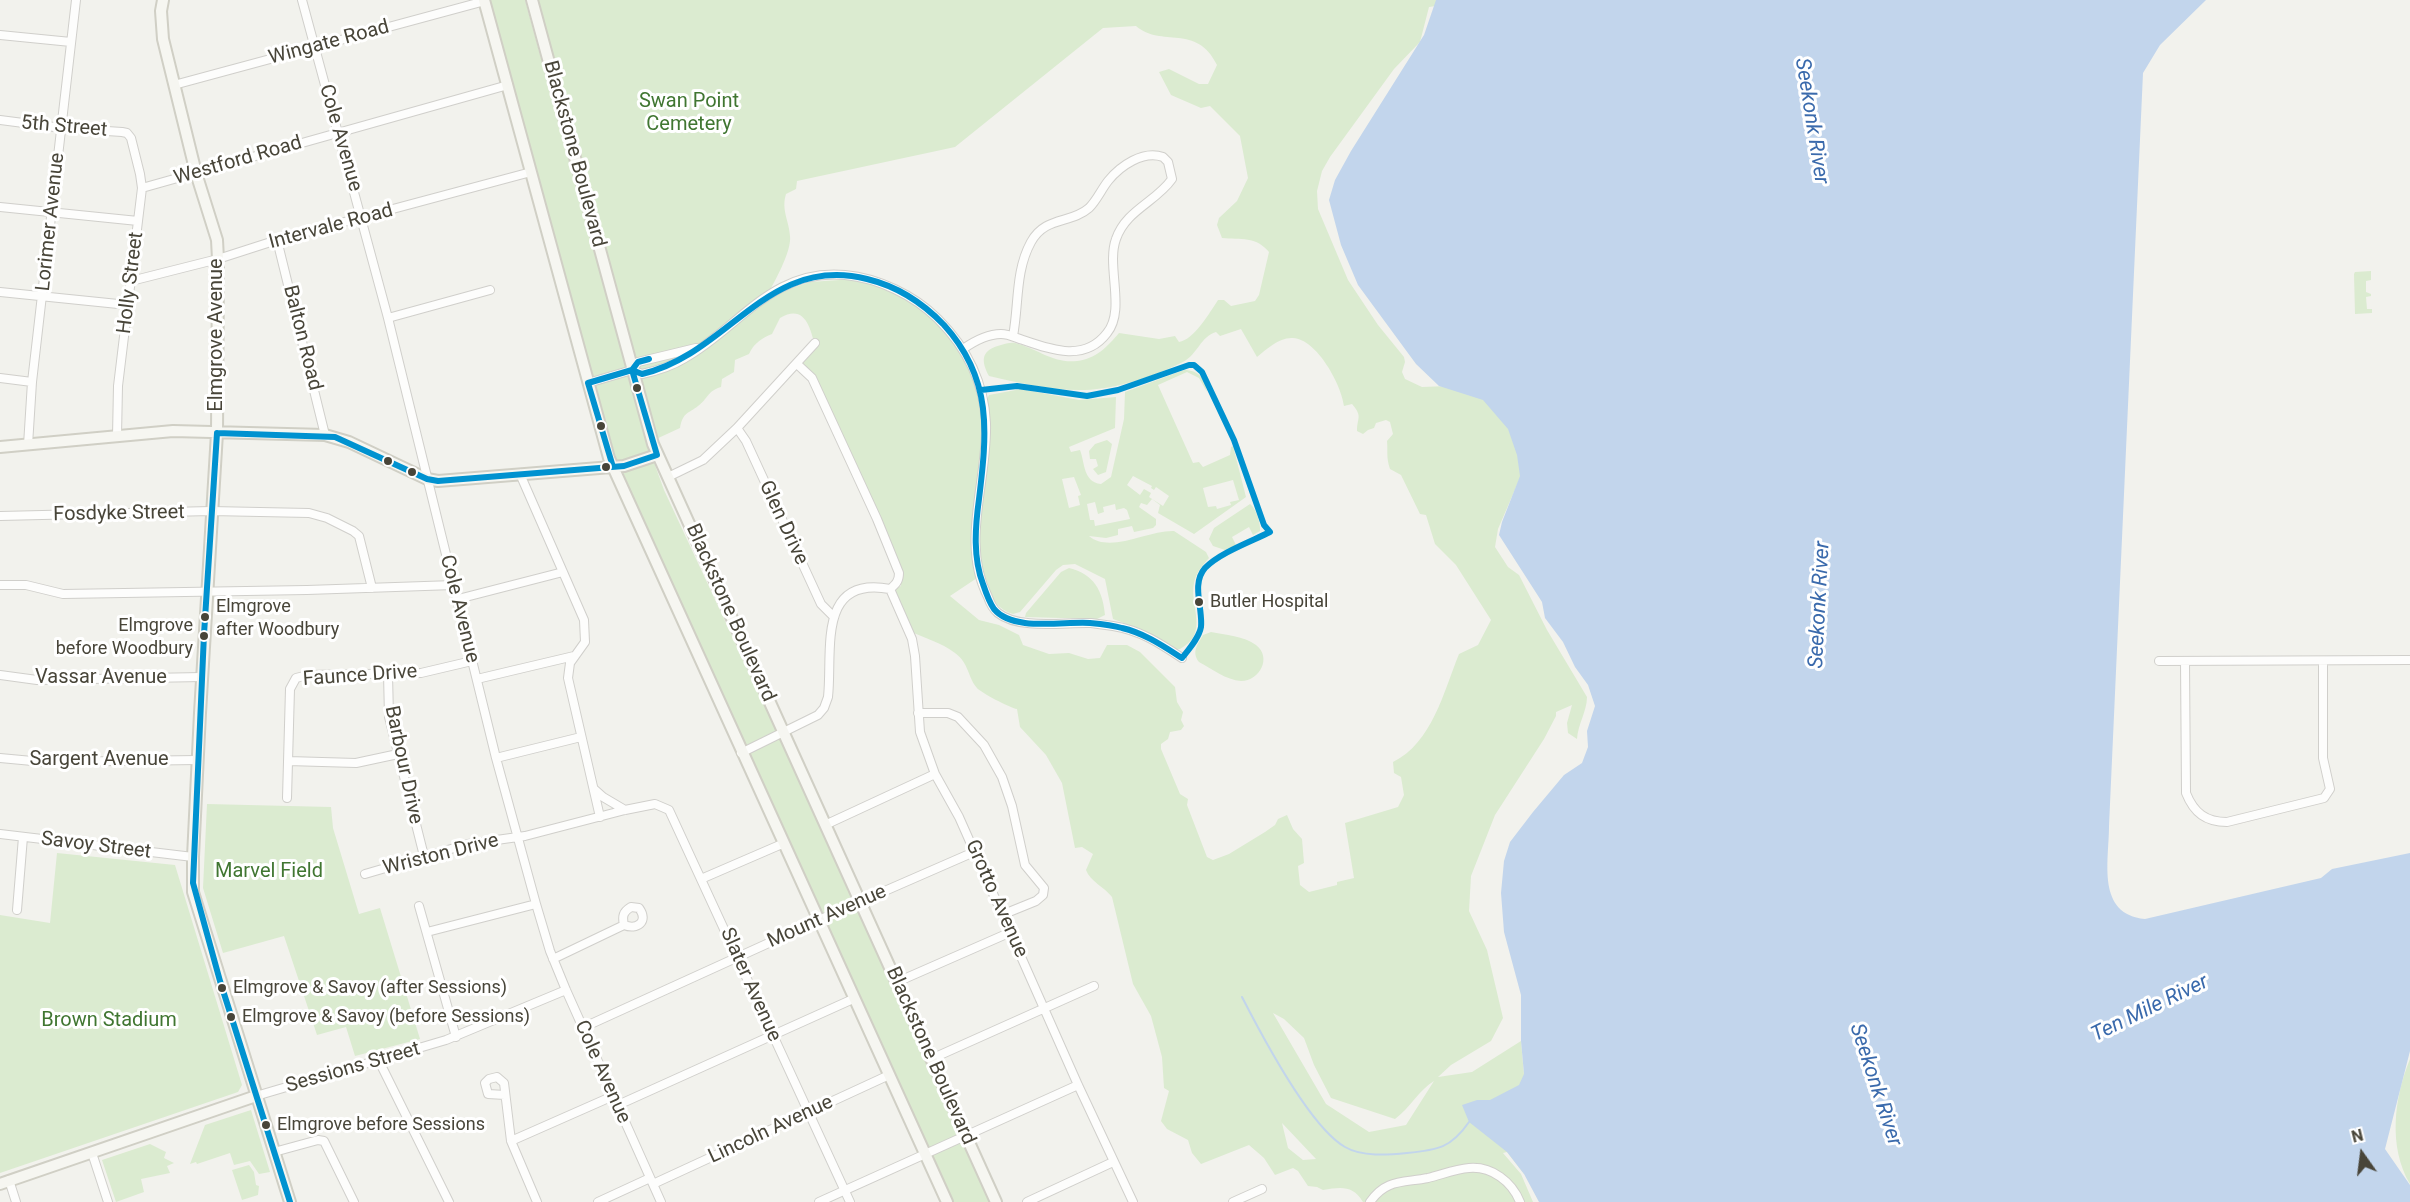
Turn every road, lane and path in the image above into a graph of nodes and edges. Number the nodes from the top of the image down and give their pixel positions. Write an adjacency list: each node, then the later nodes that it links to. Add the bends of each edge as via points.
1 (76, 0): 7 (street, Lorimer Avenue)
2 (163, 0): 9 (main road, Elmgrove Avenue, via 163,39)
3 (302, 0): 8 (street, Cole Avenue)
4 (484, 0): 8 (street, Wingate Road); 10 (main road)
5 (532, 0): 35 (main road, Blackstone Boulevard)
6 (0, 35): 7 (street)
7 (70, 42): 12 (street, Lorimer Avenue)
8 (314, 46): 9 (street, Wingate Road); 14 (street, Cole Avenue)
9 (174, 85): 16 (main road, Elmgrove Avenue)
10 (508, 85): 14 (street, Westford Road); 15 (main road)
11 (0, 120): 12 (street, 5th Street)
12 (62, 128): 13 (street, 5th Street); 19 (street, Lorimer Avenue)
13 (128, 133): 17 (street, Holly Street)
14 (338, 133): 16 (street, Westford Road); 20 (street, Cole Avenue)
15 (531, 172): 20 (street, Intervale Road); 38 (main road)
16 (196, 173): 17 (street, Westford Road); 23 (main road, Elmgrove Avenue, via 217,240)
17 (142, 188): 21 (street, Holly Street)
18 (0, 207): 19 (street)
19 (52, 212): 21 (street); 27 (street, Lorimer Avenue)
20 (362, 218): 22 (street, Intervale Road); 29 (street, Cole Avenue)
21 (138, 221): 24 (street, Holly Street)
22 (277, 240): 23 (street, Intervale Road); 41 (street, Balton Road)
23 (218, 260): 24 (street, Intervale Road); 40 (main road, Elmgrove Avenue)
24 (131, 281): 28 (street, Holly Street)
25 (490, 290): 29 (street)
26 (0, 292): 27 (street)
27 (43, 298): 28 (street); 37 (street, Lorimer Avenue)
28 (128, 305): 42 (street, Holly Street, via 118,386)
29 (388, 318): 49 (street, Cole Avenue)
30 (1013, 336): 30 (street, via 1021,268 1036,233 1053,221 1088,208 1109,180 1133,161 1146,156 1163,157 1172,179 1134,212 1116,238 1114,322 1107,333 1094,346 1072,352); 33 (street, via 998,334)
31 (815, 343): 34 (street)
32 (702, 346): 33 (street, via 772,292 833,274 874,282 911,298 940,321); 35 (street, via 638,362); 35 (street, via 654,371 642,374)
33 (963, 349): 61 (street, via 978,382 984,412 976,537 982,586 992,606 1017,621 1092,623 1142,633)
34 (797, 364): 39 (street); 56 (street, via 812,378 896,564 899,578)
35 (632, 370): 38 (street); 45 (main road, Blackstone Boulevard)
36 (0, 378): 37 (street)
37 (32, 382): 43 (street, Lorimer Avenue)
38 (588, 383): 46 (main road)
39 (737, 428): 48 (street, via 703,460); 59 (street, Glen Drive, via 821,604)
40 (217, 433): 41 (main road); 42 (main road, via 173,431); 50 (main road, Elmgrove Avenue)
41 (326, 435): 49 (main road)
42 (117, 436): 43 (main road)
43 (28, 445): 44 (main road)
44 (0, 447)
45 (657, 455): 46 (main road); 48 (main road, Blackstone Boulevard)
46 (613, 467): 47 (main road); 75 (main road)
47 (520, 474): 49 (main road); 52 (street)
48 (668, 477): 72 (main road, Blackstone Boulevard)
49 (427, 479): 54 (street, Cole Avenue)
50 (211, 511): 51 (street, Fosdyke Street); 55 (street, Fosdyke Street, via 309,513 327,518 359,536); 57 (main road, Elmgrove Avenue)
51 (0, 516)
52 (563, 572): 58 (street); 60 (street, via 586,628 584,646)
53 (0, 585): 57 (street, via 26,585 63,594)
54 (454, 585): 55 (street); 58 (street, Cole Avenue)
55 (372, 588): 57 (street)
56 (890, 589): 59 (street, via 859,589 838,605); 71 (street, Grotto Avenue, via 912,639)
57 (207, 592): 69 (main road, Elmgrove Avenue)
58 (458, 598): 63 (street, Cole Avenue)
59 (833, 616): 72 (street, via 824,708 810,721)
60 (574, 656): 70 (street); 73 (street, via 568,669 569,683)
61 (1182, 658)
62 (2410, 660): 66 (street)
63 (472, 661): 67 (street, Faunce Drive, via 421,673); 70 (street, Cole Avenue)
64 (2159, 661): 65 (street)
65 (2185, 661): 66 (street); 66 (street, via 2186,793 2198,813 2217,822 2328,794 2323,758)
66 (2323, 661)
67 (388, 674): 74 (street, Barbour Drive, via 388,709); 79 (street, Faunce Drive, via 296,678 290,689)
68 (0, 675): 69 (street, Vassar Avenue, via 49,680)
69 (202, 677): 78 (main road, Elmgrove Avenue)
70 (477, 679): 77 (street, Cole Avenue)
71 (918, 713): 80 (street, Grotto Avenue, via 920,732); 99 (street, via 958,717 984,746 1002,777 1025,866 1044,888 1036,901)
72 (784, 733): 75 (street); 85 (main road, Blackstone Boulevard)
73 (581, 737): 77 (street); 81 (street)
74 (398, 753): 79 (street, via 356,763); 91 (street, Barbour Drive)
75 (741, 753): 89 (main road)
76 (0, 758): 78 (street, Sargent Avenue, via 43,762)
77 (496, 758): 88 (street, Cole Avenue)
78 (198, 760): 92 (main road, Elmgrove Avenue)
79 (288, 761): 82 (street, Faunce Drive)
80 (935, 774): 85 (street); 90 (street, Grotto Avenue)
81 (592, 788): 83 (street); 84 (street)
82 (287, 798)
83 (624, 810): 84 (street, Slater Avenue); 94 (street, Slater Avenue, via 655,804 669,810)
84 (600, 817): 88 (street, Wriston Drive)
85 (825, 825): 95 (main road, Blackstone Boulevard)
86 (0, 834): 87 (street, Savoy Street)
87 (23, 837): 92 (street, Savoy Street); 98 (street)
88 (516, 837): 91 (street, Wriston Drive); 96 (street, Cole Avenue)
89 (782, 844): 94 (street); 100 (main road)
90 (974, 852): 95 (street, Mount Avenue); 99 (street, Grotto Avenue)
91 (424, 856): 93 (street, Wriston Drive)
92 (193, 857): 119 (main road, Elmgrove Avenue, via 196,900)
93 (365, 874)
94 (701, 879): 104 (street, Slater Avenue)
95 (860, 902): 100 (street, Mount Avenue); 106 (main road, Blackstone Boulevard)
96 (536, 904): 102 (street); 105 (street, Cole Avenue)
97 (419, 906): 102 (street)
98 (17, 910)
99 (1004, 915): 103 (street, Grotto Avenue)
100 (817, 921): 104 (street, Mount Avenue); 109 (main road)
101 (624, 925): 105 (street)
102 (427, 932): 113 (street)
103 (1011, 932): 106 (street); 110 (street, Grotto Avenue)
104 (738, 957): 111 (street, Mount Avenue); 112 (street, Slater Avenue)
105 (553, 959): 108 (street, Cole Avenue)
106 (897, 982): 114 (main road, Blackstone Boulevard)
107 (1094, 986): 110 (street)
108 (566, 990): 111 (street, Cole Avenue); 113 (street, Sessions Street)
109 (853, 999): 112 (street); 116 (main road)
110 (1044, 1008): 114 (street); 117 (street, Grotto Avenue)
111 (582, 1028): 120 (street, Cole Avenue)
112 (772, 1035): 121 (street); 122 (street, Slater Avenue)
113 (456, 1037): 115 (street, Sessions Street)
114 (931, 1059): 123 (main road, Blackstone Boulevard)
115 (380, 1061): 119 (street, Sessions Street); 137 (street)
116 (888, 1076): 122 (street, Lincoln Avenue); 127 (main road)
117 (1078, 1085): 123 (street); 128 (street, Grotto Avenue)
118 (505, 1095): 124 (street)
119 (256, 1096): 125 (main road, Elmgrove Avenue); 126 (main road, Sessions Street)
120 (613, 1096): 121 (street, Cole Avenue); 124 (street)
121 (618, 1105): 129 (street, Cole Avenue)
122 (808, 1114): 129 (street, Lincoln Avenue); 132 (street, Slater Avenue)
123 (966, 1135): 127 (street); 144 (main road, Blackstone Boulevard)
124 (511, 1141): 138 (street)
125 (274, 1152): 135 (main road, Elmgrove Avenue); 136 (street, via 324,1141)
126 (92, 1153): 130 (main road, Sessions Street); 134 (street)
127 (926, 1154): 132 (street); 143 (main road)
128 (1113, 1162): 145 (street); 146 (street, Grotto Avenue)
129 (652, 1181): 139 (street, Lincoln Avenue); 140 (street, Cole Avenue)
130 (5, 1182): 133 (street)
131 (1262, 1189): 147 (street)
132 (844, 1191): 141 (street); 142 (street, Slater Avenue)
133 (16, 1202)
134 (108, 1202)
135 (290, 1202)
136 (354, 1202)
137 (449, 1202)
138 (537, 1202)
139 (598, 1202)
140 (661, 1202)
141 (819, 1202)
142 (850, 1202)
143 (947, 1202)
144 (996, 1202)
145 (1027, 1202)
146 (1133, 1202)
147 (1233, 1202)
148 (1370, 1202): 149 (street, via 1378,1190 1393,1182 1470,1168 1490,1171 1505,1179)
149 (1520, 1202)

